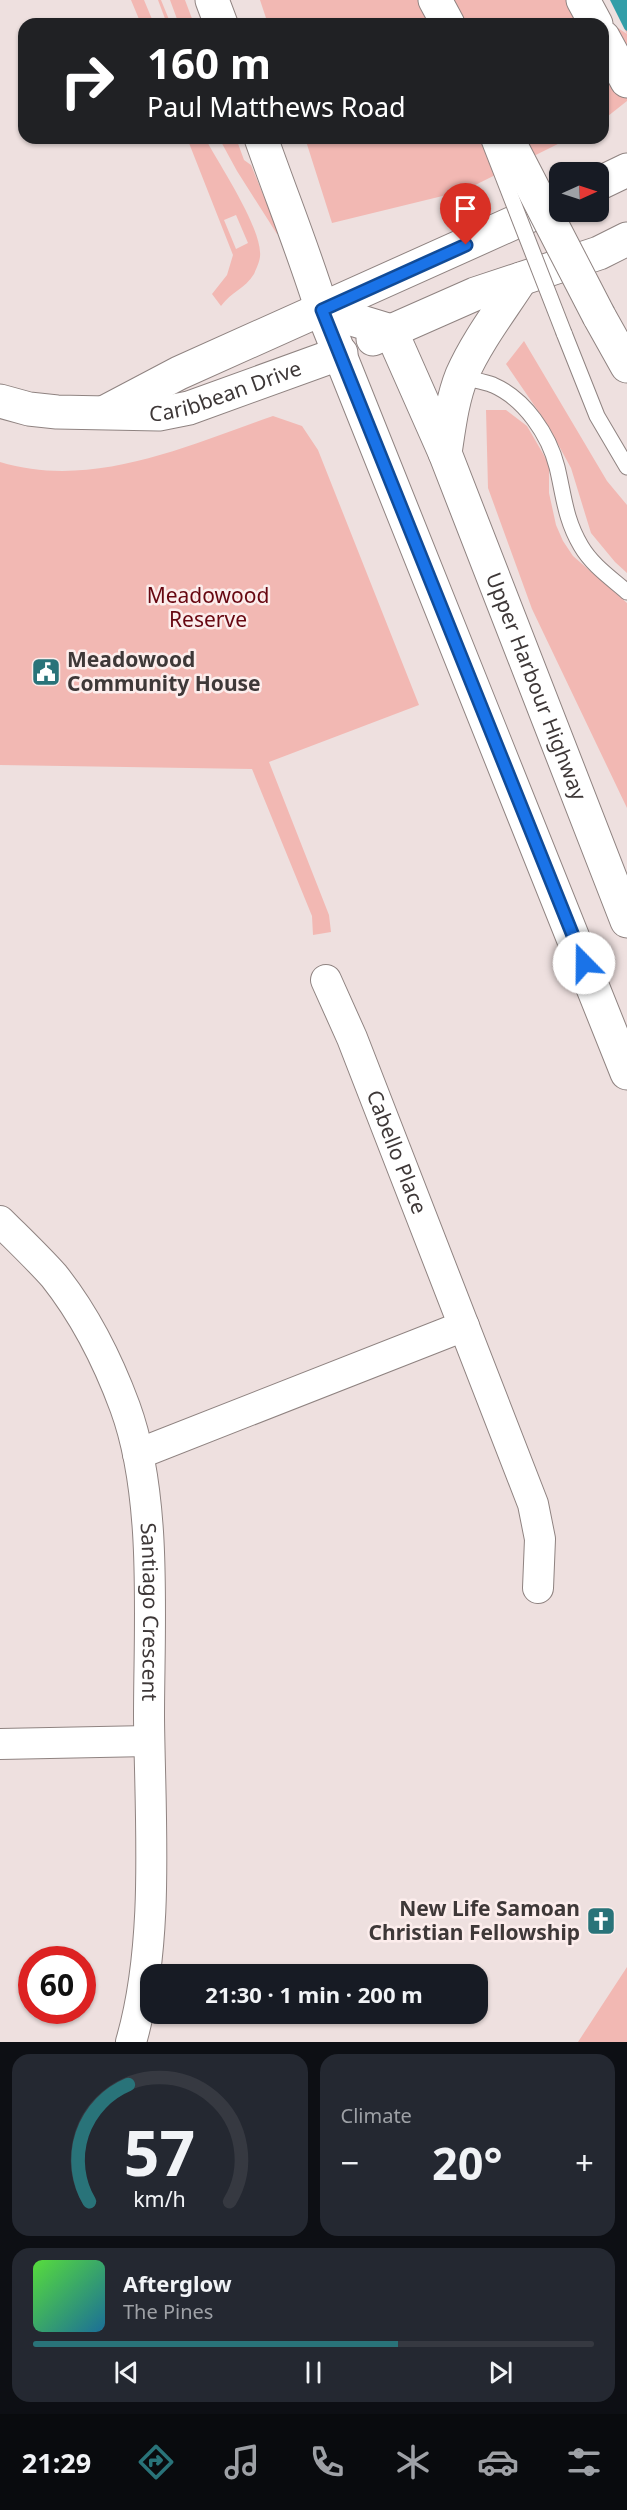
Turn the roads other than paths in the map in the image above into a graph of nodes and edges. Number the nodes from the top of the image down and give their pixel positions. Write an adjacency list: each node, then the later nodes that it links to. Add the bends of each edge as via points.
1 (212, 0): 4 (main road)
2 (435, 0): 5 (main road)
3 (583, 0): 6 (main road)
4 (218, 18)
5 (443, 18)
6 (593, 18)
7 (609, 48): 8 (main road)
8 (627, 81)
9 (263, 144): 17 (main road)
10 (491, 144): 25 (lane, bridge, via 597,416)
11 (510, 144): 20 (main road, bridge)
12 (627, 170): 13 (main road)
13 (609, 179)
14 (549, 207): 17 (main road, Caribbean Drive)
15 (627, 240): 16 (main road, Caribbean Drive)
16 (521, 279): 18 (main road, Caribbean Drive, via 475,294); 21 (main road)
17 (322, 310): 18 (main road); 19 (main road); 23 (main road, Caribbean Drive)
18 (391, 332): 19 (main road, Caribbean Drive); 24 (main road, Upper Harbour Highway)
19 (340, 353): 23 (main road, Caribbean Drive, via 189,408 159,414); 29 (main road)
20 (627, 366)
21 (462, 377): 24 (main road); 26 (lane, via 509,395 532,417 550,448 567,517 580,546)
22 (0, 401): 23 (main road, Caribbean Drive, via 57,412)
23 (105, 412)
24 (445, 453): 27 (main road, Upper Harbour Highway)
25 (627, 467)
26 (627, 592)
27 (627, 921)
28 (326, 980): 31 (street, Cabello Place)
29 (627, 1073)
30 (0, 1221): 32 (street, Santiago Crescent, via 53,1275 91,1332 125,1408)
31 (464, 1326): 32 (street); 33 (street, Cabello Place, via 533,1504 540,1539)
32 (138, 1454): 34 (street, Santiago Crescent, via 148,1558)
33 (538, 1588)
34 (149, 1741): 35 (street); 36 (street, Santiago Crescent, via 148,1944)
35 (0, 1744)
36 (131, 2042)

